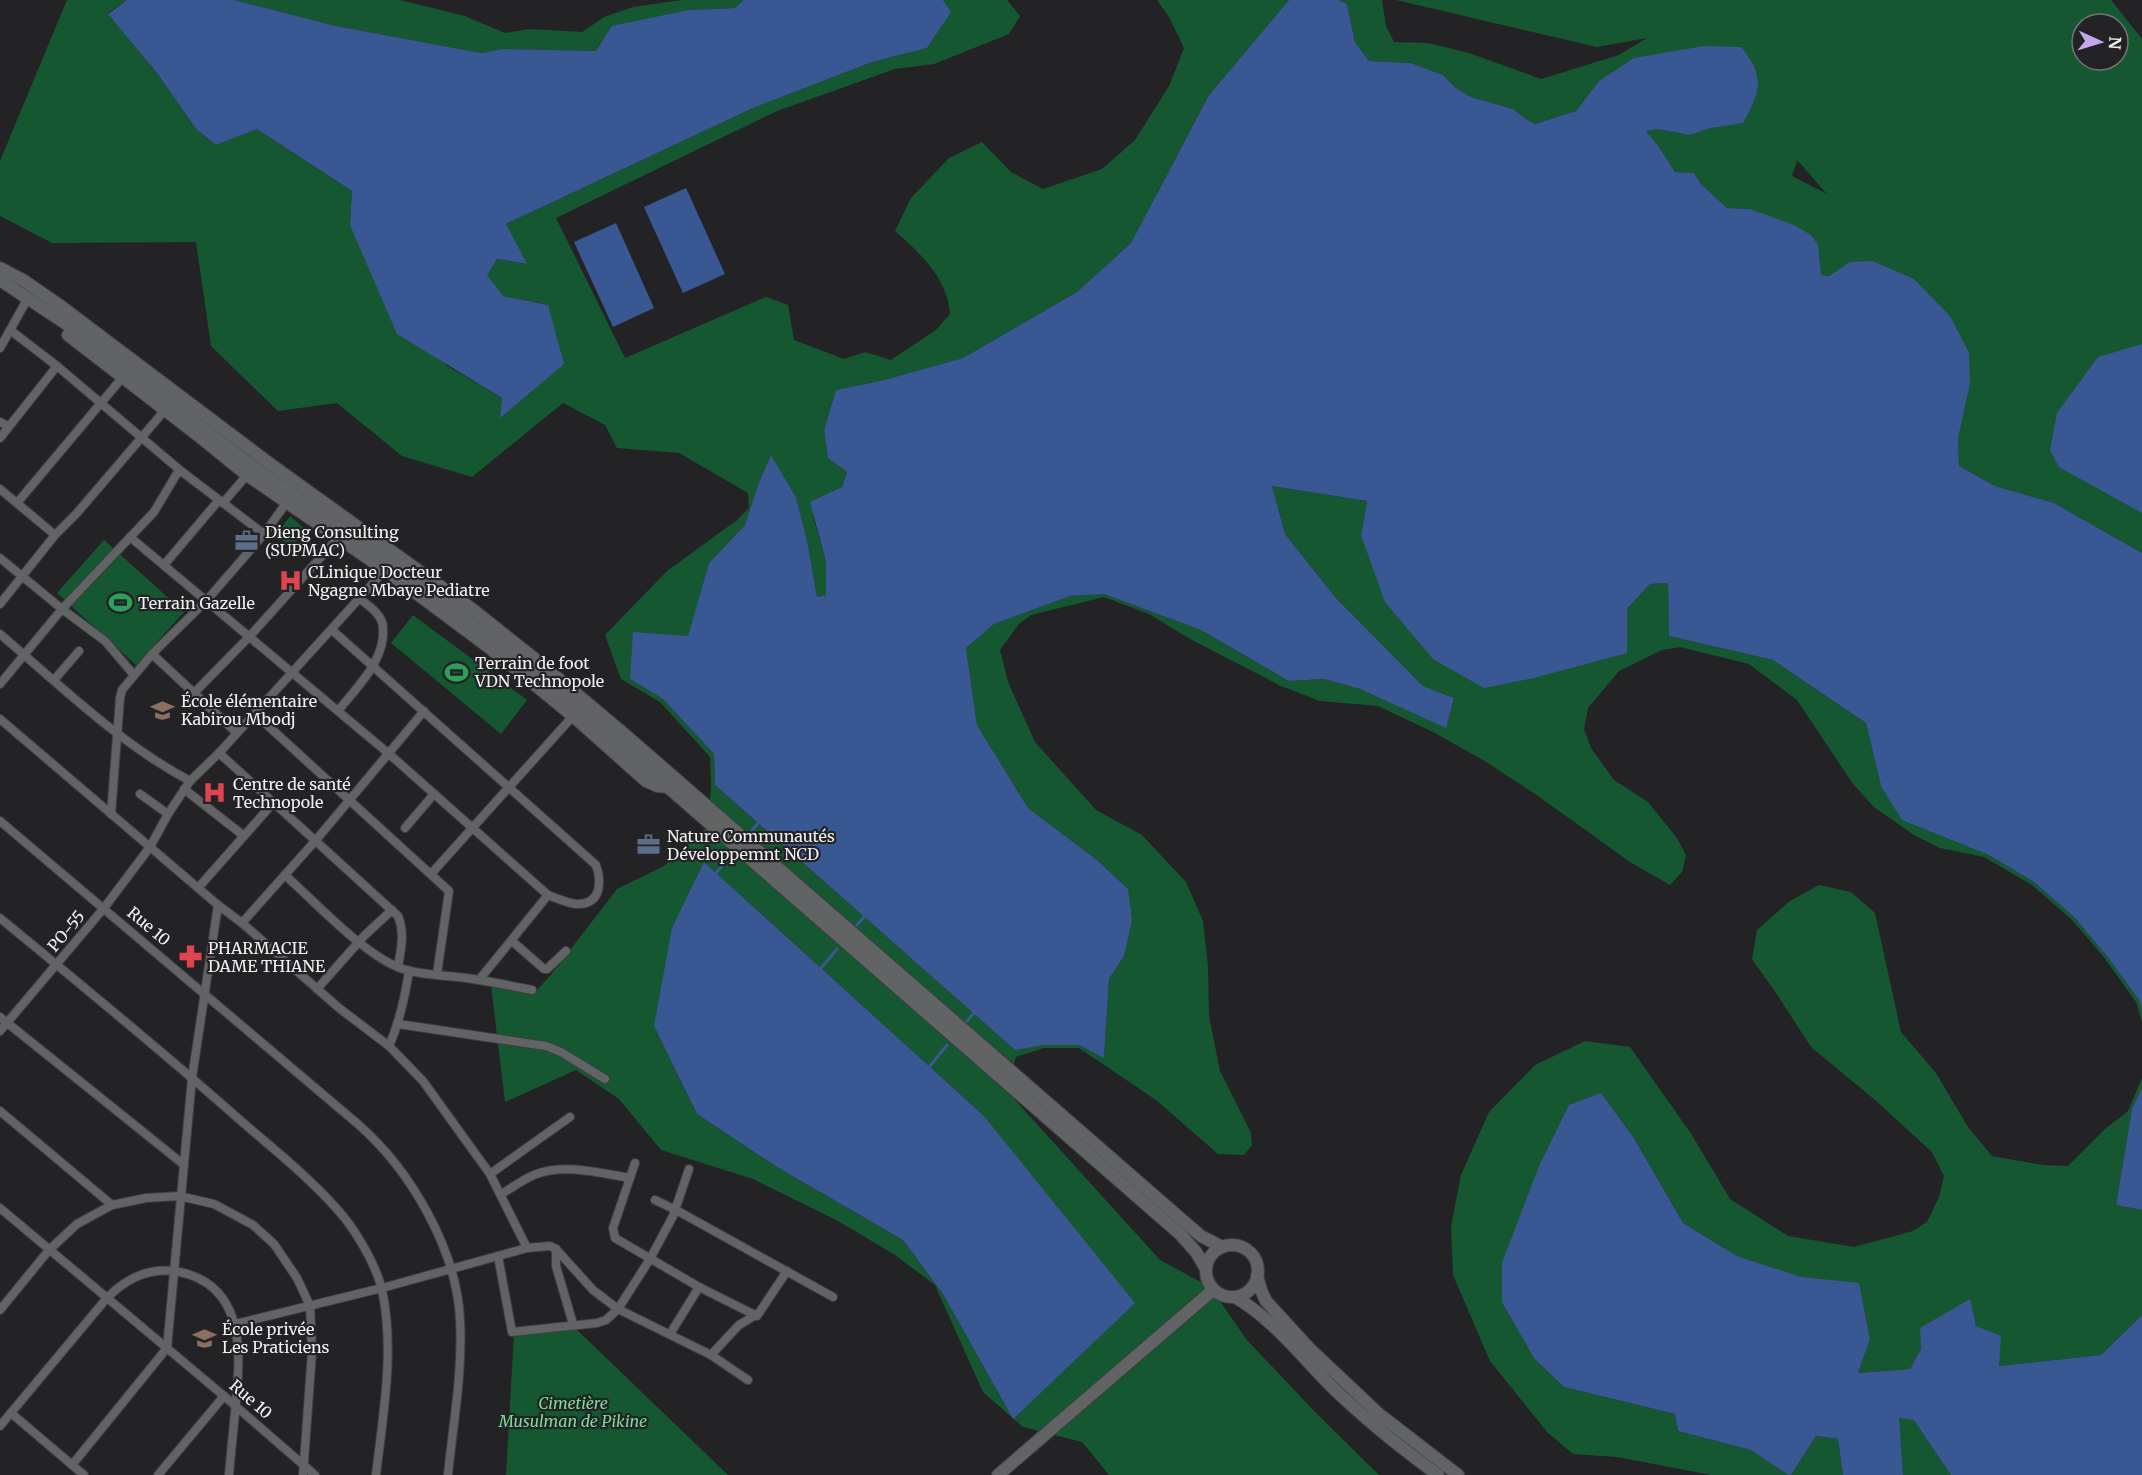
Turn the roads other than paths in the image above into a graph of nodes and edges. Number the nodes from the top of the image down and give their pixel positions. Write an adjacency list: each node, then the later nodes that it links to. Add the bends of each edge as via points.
1 (0, 268): 111 (main road, via 62,306 536,659 1194,1230)
2 (0, 280): 3 (main road)
3 (17, 290): 4 (main road); 14 (main road)
4 (24, 304): 5 (street); 8 (main road)
5 (10, 330): 6 (street); 7 (street)
6 (0, 348)
7 (57, 366): 9 (street); 11 (street)
8 (122, 378): 9 (street); 10 (main road)
9 (100, 403): 12 (street); 21 (street)
10 (165, 410): 12 (street); 16 (main road)
11 (4, 424): 13 (street)
12 (141, 437): 15 (street); 23 (street)
13 (0, 438)
14 (248, 462): 18 (main road); 56 (main road, via 468,621)
15 (181, 471): 19 (street); 24 (street)
16 (247, 476): 18 (main road); 19 (street)
17 (0, 489): 21 (street)
18 (273, 493): 20 (main road)
19 (221, 501): 22 (street); 27 (street)
20 (286, 502): 22 (street); 25 (main road)
21 (16, 503): 23 (street)
22 (264, 534): 31 (street)
23 (55, 535): 29 (street)
24 (130, 537): 27 (street); 33 (street)
25 (338, 538): 28 (main road); 36 (street)
26 (0, 558): 29 (street)
27 (164, 565): 31 (street)
28 (385, 570): 30 (street, PO-55); 49 (main road)
29 (22, 577): 32 (street); 33 (street)
30 (360, 599): 34 (street, PO-55); 40 (street, via 377,613 384,627)
31 (207, 600): 36 (street); 39 (street)
32 (0, 604)
33 (62, 609): 38 (street); 42 (street, via 105,641)
34 (332, 630): 40 (street); 41 (street, PO-55)
35 (0, 634): 38 (street)
36 (250, 636): 41 (street); 45 (street)
37 (80, 651): 43 (street)
38 (24, 654): 43 (street); 44 (street)
39 (152, 654): 42 (street); 45 (street)
40 (373, 666): 46 (street); 47 (street)
41 (294, 672): 46 (street); 48 (street, PO-55)
42 (134, 675): 51 (street, via 122,690)
43 (54, 680): 51 (street)
44 (0, 684)
45 (193, 694): 52 (street)
46 (338, 711): 54 (street)
47 (424, 711): 54 (street); 57 (street)
48 (255, 714): 52 (street, PO-55); 61 (street)
49 (573, 716): 56 (main road, via 646,781); 57 (street)
50 (0, 719): 64 (street)
51 (116, 733): 55 (street, via 156,763); 64 (street)
52 (237, 733): 53 (street, PO-55)
53 (219, 753): 55 (street, PO-55); 62 (street)
54 (388, 753): 60 (street); 61 (street)
55 (190, 781): 58 (street, PO-55)
56 (668, 787): 118 (main road, via 1181,1235)
57 (510, 788): 67 (street); 74 (street, via 596,865 601,887 598,895 576,904)
58 (184, 789): 63 (street, PO-55); 68 (street)
59 (140, 794): 63 (street)
60 (434, 794): 66 (street); 67 (street)
61 (349, 799): 69 (street); 71 (street)
62 (274, 802): 68 (street); 69 (street)
63 (168, 813): 70 (street, PO-55)
64 (111, 814): 70 (street)
65 (0, 821): 76 (street, Rue 10)
66 (405, 828)
67 (473, 829): 71 (street); 74 (street)
68 (244, 836): 73 (street)
69 (316, 840): 72 (street); 77 (street)
70 (150, 847): 73 (street); 76 (street, PO-55)
71 (431, 874): 86 (street, via 449,891)
72 (285, 875): 79 (street); 81 (street)
73 (198, 888): 75 (street)
74 (548, 895): 80 (street)
75 (218, 906): 79 (street); 90 (street)
76 (104, 908): 83 (street, PO-55); 90 (street, Rue 10)
77 (392, 909): 81 (street); 84 (street, via 402,926)
78 (0, 918): 83 (street)
79 (242, 923): 88 (street)
80 (512, 941): 82 (street, via 544,969); 87 (street)
81 (359, 942): 84 (street); 88 (street)
82 (566, 951)
83 (57, 965): 92 (street, PO-55); 96 (street)
84 (398, 967): 85 (street)
85 (409, 971): 86 (street); 93 (street)
86 (437, 974): 87 (street)
87 (479, 980): 89 (street)
88 (317, 989): 95 (street)
89 (532, 990)
90 (205, 993): 96 (street); 117 (street, Rue 10, via 379,1143 429,1215)
91 (0, 1017): 92 (street)
92 (7, 1023): 94 (street, PO-55); 101 (street)
93 (398, 1024): 95 (street); 97 (street, via 546,1046)
94 (0, 1031)
95 (389, 1046): 103 (street, via 433,1093)
96 (192, 1078): 101 (street); 123 (street, via 337,1209 359,1240)
97 (605, 1079)
98 (0, 1112): 108 (street)
99 (570, 1118): 103 (street)
100 (635, 1163): 104 (street)
101 (183, 1164): 106 (street)
102 (688, 1169): 110 (street)
103 (490, 1174): 105 (street)
104 (630, 1178): 105 (street, via 571,1170 546,1172); 116 (street, via 614,1235)
105 (501, 1194): 112 (street)
106 (179, 1196): 108 (street); 120 (street); 128 (street, via 214,1204 253,1225 273,1244 297,1278)
107 (655, 1200): 110 (street)
108 (112, 1205): 114 (street, via 77,1224)
109 (0, 1208): 114 (street, Rue 10)
110 (676, 1210): 116 (street); 119 (street)
111 (1222, 1247): 118 (main road, via 1208,1260); 121 (main road, via 1235,1245 1248,1250 1256,1262)
112 (527, 1248): 113 (street); 115 (street)
113 (556, 1249): 129 (street, via 593,1290); 133 (street, via 556,1266)
114 (49, 1250): 127 (street, Rue 10); 130 (street)
115 (498, 1256): 117 (street); 133 (street, via 512,1332)
116 (650, 1259): 122 (street); 129 (street)
117 (450, 1268): 123 (street); 149 (street, Rue 10, via 461,1342)
118 (1206, 1269): 124 (main road)
119 (787, 1270): 125 (street); 131 (street)
120 (175, 1271): 127 (street, via 137,1275 120,1284); 132 (street, via 203,1281 220,1294); 135 (street)
121 (1257, 1276): 126 (main road, via 1250,1290); 152 (main road, via 1266,1301 1309,1348 1396,1428)
122 (699, 1287): 131 (street); 134 (street)
123 (382, 1288): 128 (street); 148 (street, via 388,1352)
124 (1213, 1290): 126 (main road); 150 (main road)
125 (833, 1297)
126 (1234, 1298): 151 (main road, via 1256,1310 1335,1390)
127 (106, 1299): 135 (street, Rue 10); 140 (street)
128 (310, 1306): 132 (street); 143 (street, via 312,1352)
129 (618, 1309): 133 (street, via 606,1320); 134 (street)
130 (0, 1310)
131 (756, 1316): 136 (street, via 739,1325)
132 (235, 1323): 139 (street, via 240,1348)
133 (573, 1324)
134 (669, 1334): 136 (street)
135 (167, 1348): 138 (street, Rue 10); 142 (street)
136 (711, 1355): 137 (street)
137 (748, 1380)
138 (224, 1396): 139 (street, Rue 10); 145 (street)
139 (236, 1406): 143 (street, Rue 10); 146 (street)
140 (11, 1413): 141 (street); 142 (street)
141 (0, 1426)
142 (72, 1465): 144 (street)
143 (304, 1470): 147 (street, Rue 10)
144 (84, 1475)
145 (158, 1475)
146 (228, 1475)
147 (315, 1475)
148 (376, 1475)
149 (448, 1475)
150 (998, 1475)
151 (1438, 1475)
152 (1458, 1475)

